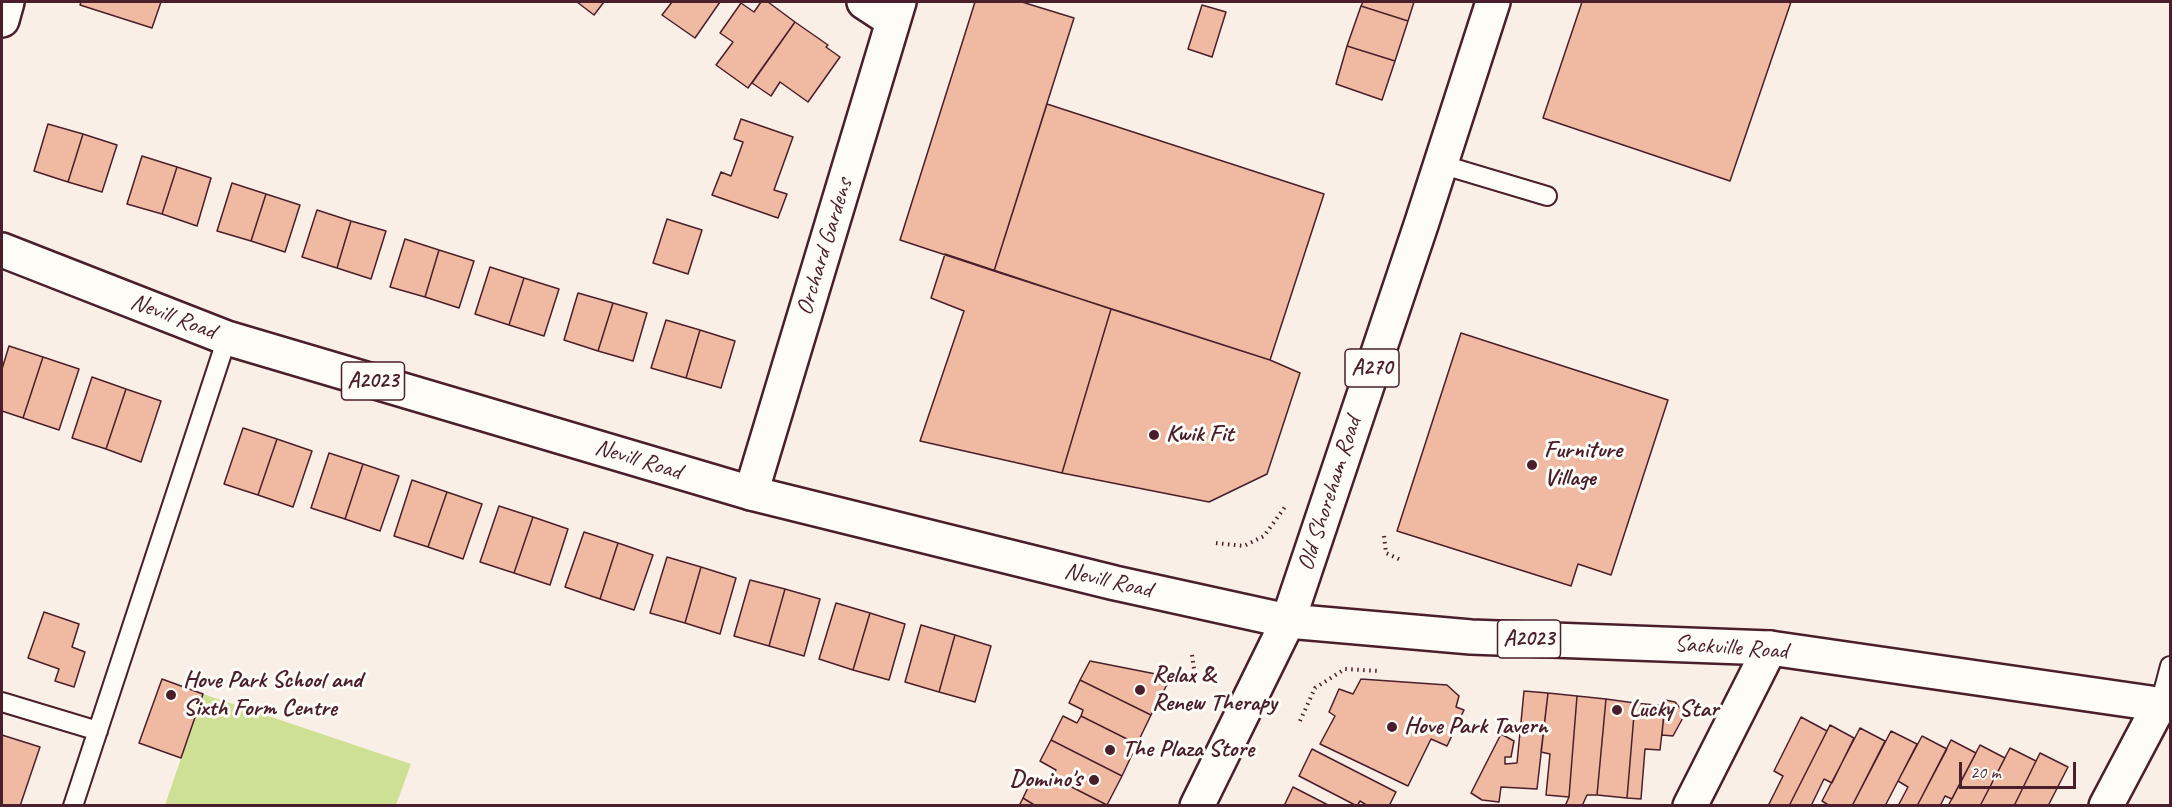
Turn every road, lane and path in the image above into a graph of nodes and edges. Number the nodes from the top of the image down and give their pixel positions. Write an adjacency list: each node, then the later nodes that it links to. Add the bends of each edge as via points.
1 (7, 2): 5 (main road)
2 (864, 2): 4 (main road)
3 (1493, 2): 6 (main road, Old Shoreham Road / A270)
4 (896, 11): 10 (main road, Orchard Gardens)
5 (2, 20)
6 (1440, 164): 7 (lane); 15 (main road, Old Shoreham Road / A270)
7 (1547, 196)
8 (2, 250): 9 (main road, Nevill Road / A2023)
9 (227, 338): 10 (main road, Nevill Road / A2023); 24 (lane)
10 (751, 494): 15 (main road, Nevill Road / A2023)
11 (1287, 504): 13 (path, via 1264,536 1244,546)
12 (1384, 536): 14 (path, via 1386,553)
13 (1216, 543)
14 (1403, 561)
15 (1288, 621): 16 (main road, Sackville Road / A2023, via 1472,637); 26 (main road, Old Shoreham Road / A270)
16 (1770, 648): 22 (main road, Sackville Road / A2023); 27 (main road)
17 (1192, 655): 20 (path)
18 (2170, 666): 22 (lane)
19 (1379, 671): 23 (path, via 1345,669 1316,688)
20 (1195, 676)
21 (2, 702): 24 (lane)
22 (2165, 705): 28 (main road)
23 (1300, 721)
24 (98, 731): 25 (lane)
25 (73, 806)
26 (1197, 806)
27 (1690, 806)
28 (2106, 806)

